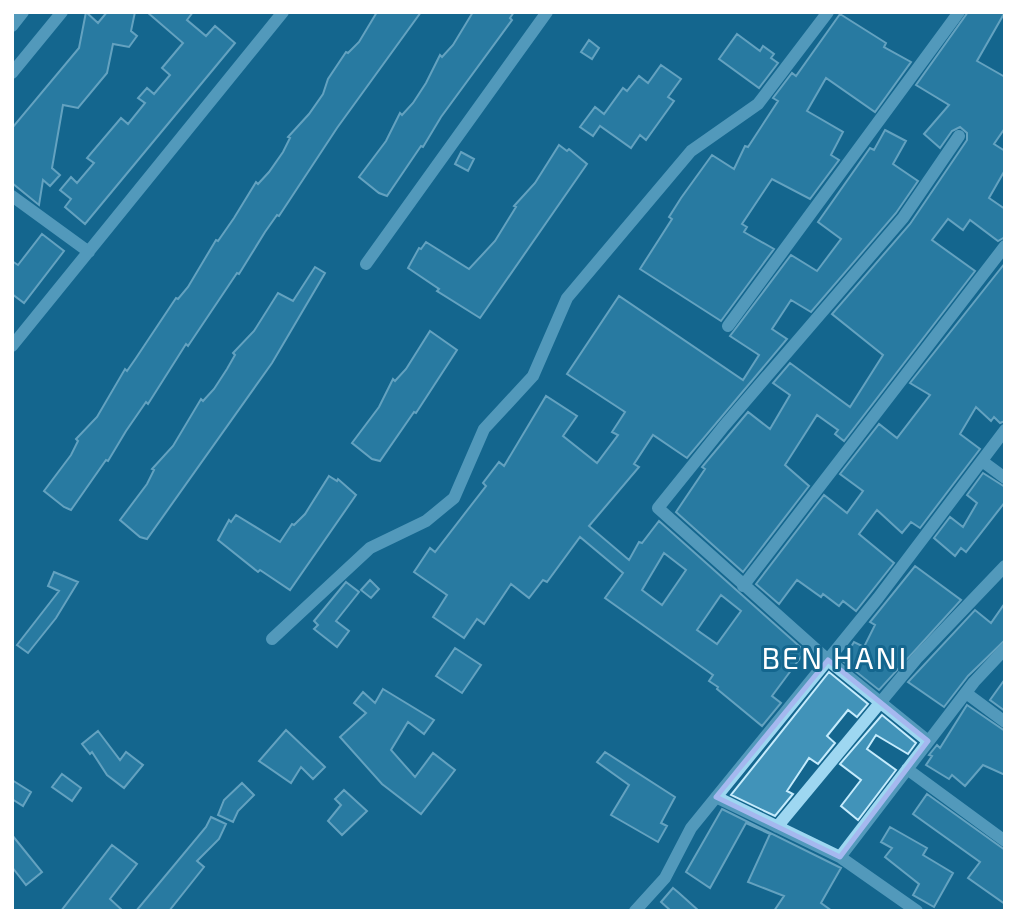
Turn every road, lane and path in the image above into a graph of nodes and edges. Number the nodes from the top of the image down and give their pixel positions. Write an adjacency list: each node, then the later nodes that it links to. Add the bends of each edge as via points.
1 (23, 12): 7 (street)
2 (62, 12): 8 (street)
3 (547, 12): 13 (street)
4 (828, 12): 21 (street, via 758,104 691,151 567,298 533,376 484,429 454,498 426,521 370,548)
5 (959, 12): 14 (street)
6 (275, 15): 12 (street)
7 (12, 26)
8 (12, 73)
9 (959, 136): 20 (street, via 903,218 658,508)
10 (12, 196): 12 (street)
11 (1005, 246): 20 (street)
12 (89, 252): 15 (street)
13 (366, 264)
14 (728, 326)
15 (12, 346)
16 (1005, 430): 17 (street)
17 (982, 461): 18 (street); 23 (street)
18 (1005, 478)
19 (1005, 566): 25 (street)
20 (743, 586): 23 (street)
21 (272, 639)
22 (1005, 649): 24 (street)
23 (828, 660): 25 (street); 29 (street)
24 (965, 693): 26 (street); 27 (street)
25 (879, 704): 27 (street); 30 (street)
26 (1005, 722)
27 (928, 741): 28 (street)
28 (907, 769): 31 (street); 32 (street)
29 (716, 797): 30 (street); 33 (street, via 691,828 665,878)
30 (778, 827): 32 (street)
31 (1005, 841)
32 (841, 857): 34 (street)
33 (635, 911)
34 (917, 911)

